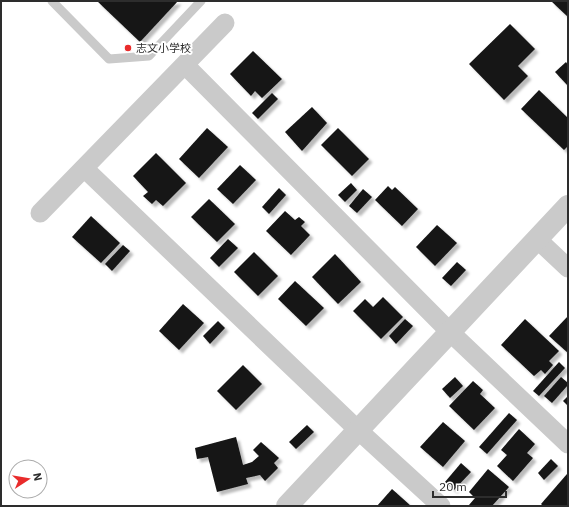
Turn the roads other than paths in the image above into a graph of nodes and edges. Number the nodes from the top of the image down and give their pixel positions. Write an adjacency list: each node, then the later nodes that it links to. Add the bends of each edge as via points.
1 (52, 1): 2 (lane, via 110,59 149,56)
2 (201, 1)
3 (225, 23): 4 (street)
4 (185, 64): 5 (street); 10 (street)
5 (84, 168): 7 (street); 11 (street)
6 (568, 206): 8 (street)
7 (40, 212)
8 (537, 239): 9 (street); 10 (street)
9 (568, 268)
10 (450, 332): 11 (street); 12 (street)
11 (358, 430): 13 (street); 14 (street)
12 (568, 444)
13 (287, 506)
14 (441, 506)

